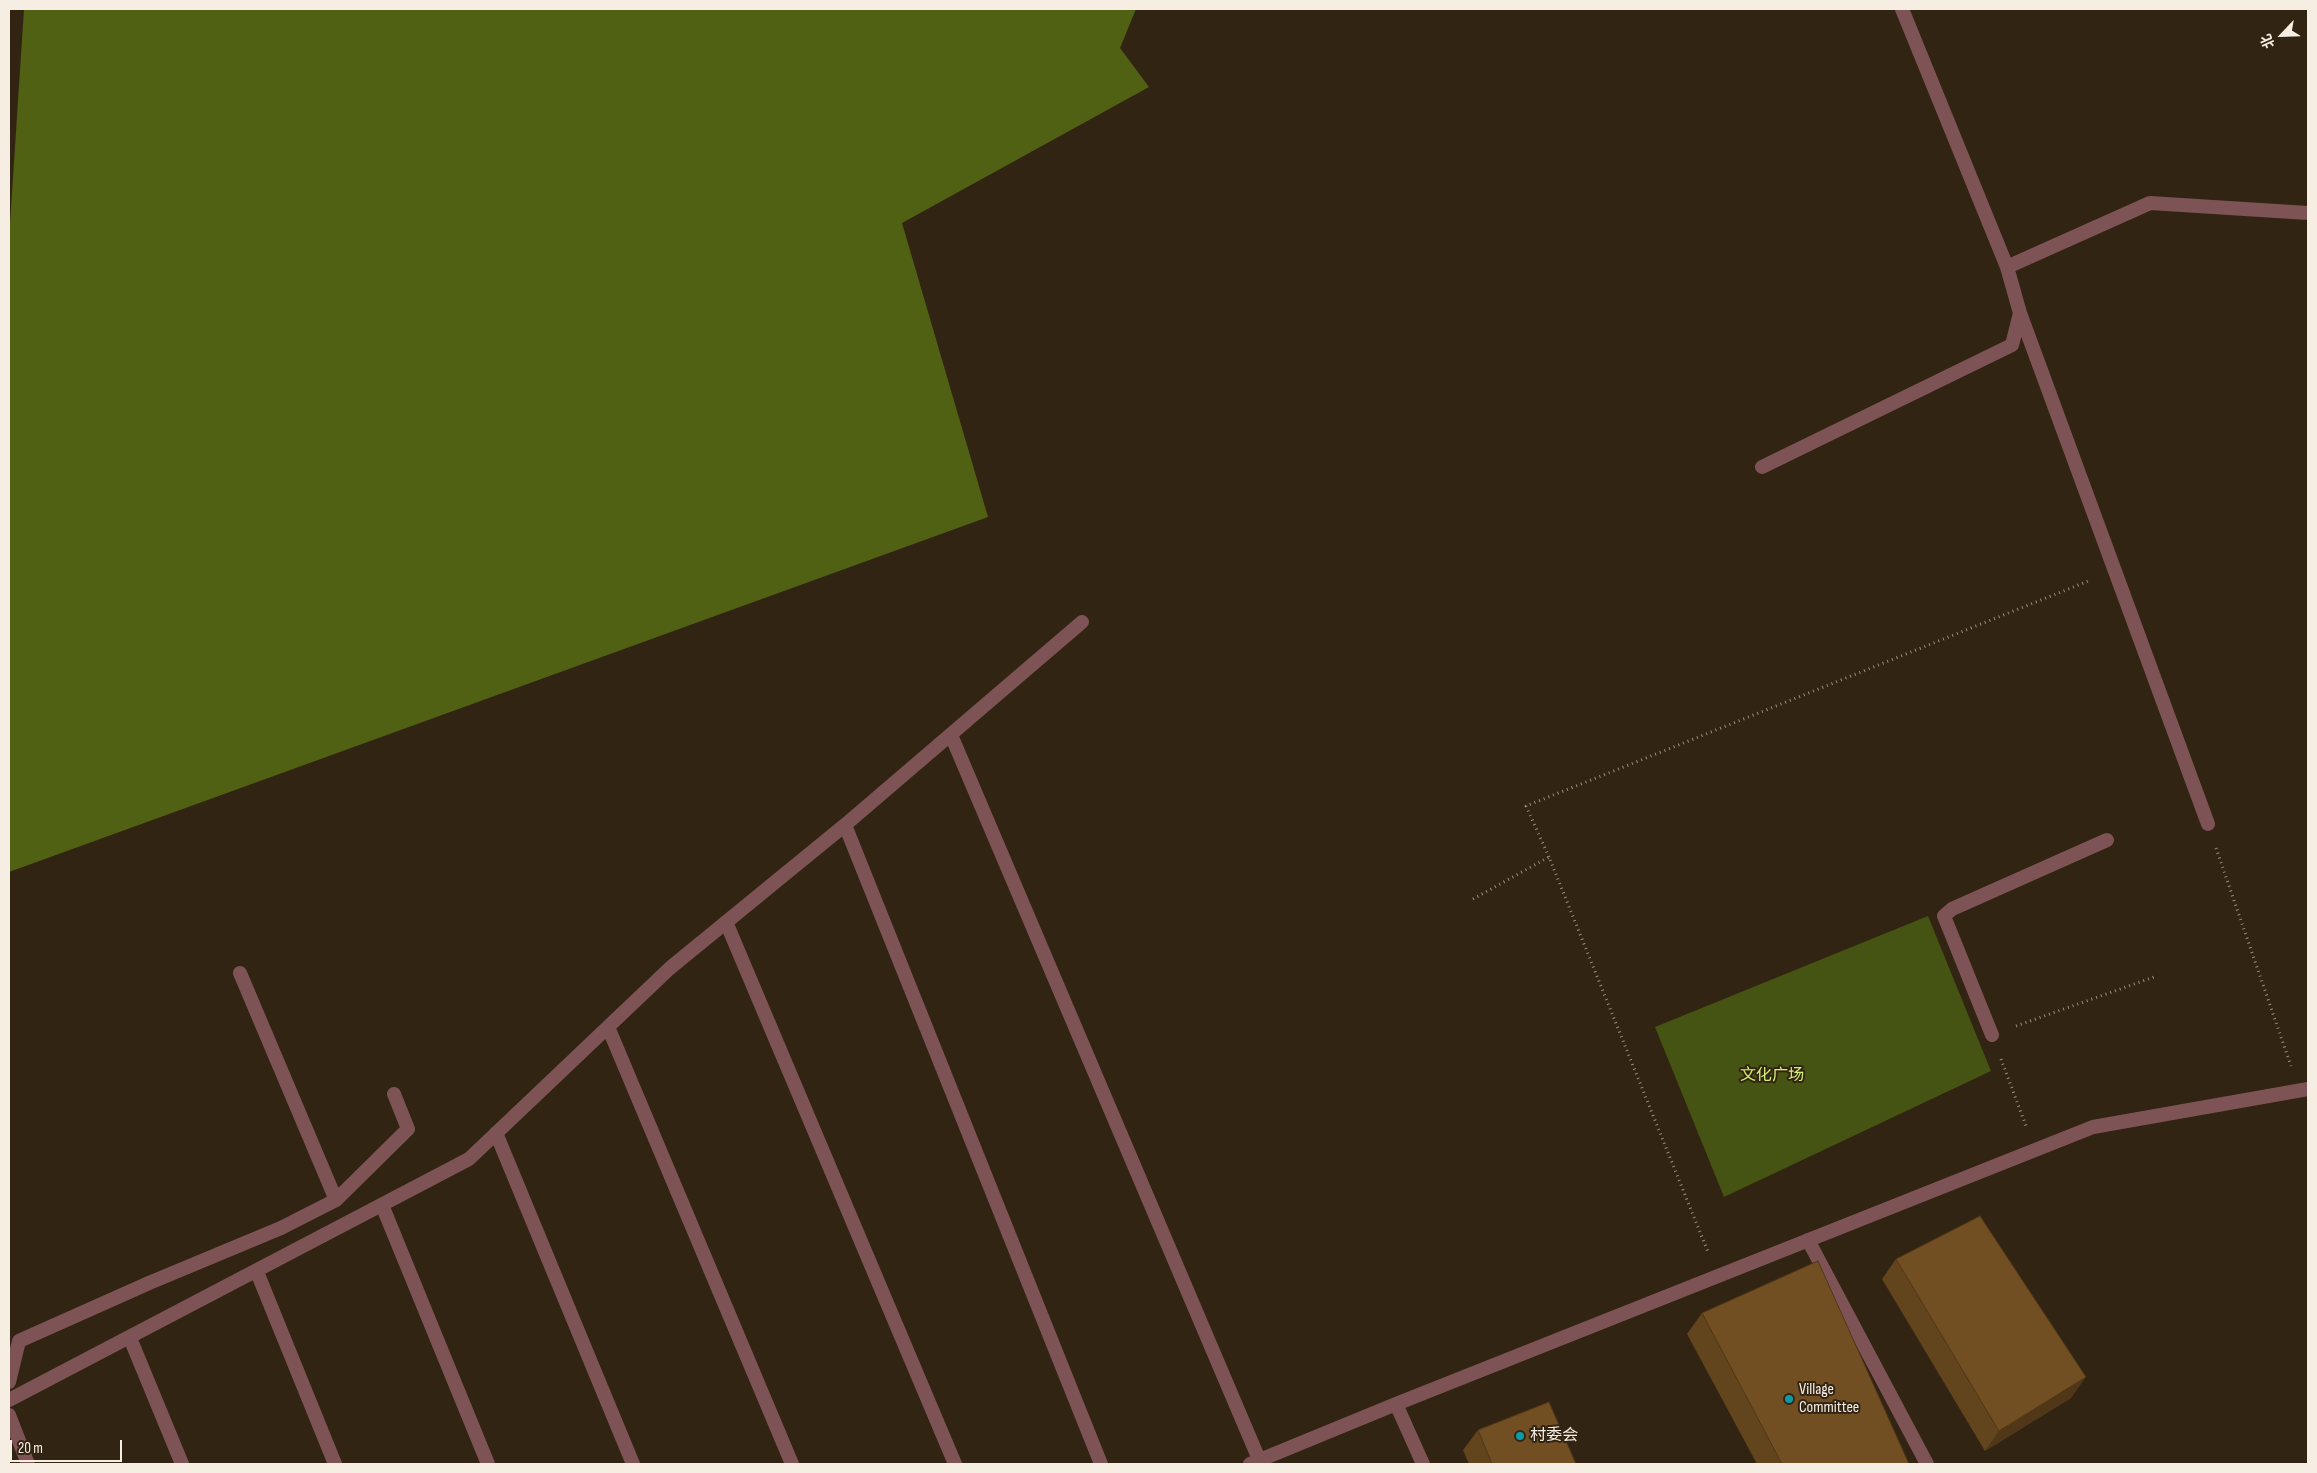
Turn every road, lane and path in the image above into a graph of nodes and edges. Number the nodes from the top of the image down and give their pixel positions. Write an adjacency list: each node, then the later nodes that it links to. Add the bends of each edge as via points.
1 (1902, 9): 3 (street)
2 (2308, 213): 3 (street, via 2150,203)
3 (2006, 267): 4 (street)
4 (2020, 313): 5 (street, via 2012,345); 6 (street)
5 (1762, 467)
6 (2114, 571): 9 (street); 12 (path, via 1526,806)
7 (1082, 622): 8 (street)
8 (951, 735): 10 (street); 33 (street)
9 (2208, 824): 19 (path)
10 (845, 825): 14 (street); 41 (street)
11 (2108, 840): 18 (street, via 1952,909 1944,916)
12 (1549, 857): 13 (path); 27 (path)
13 (1472, 899)
14 (726, 922): 17 (street, via 670,968); 40 (street)
15 (240, 973): 23 (street)
16 (2154, 977): 18 (path)
17 (608, 1027): 21 (street); 39 (street)
18 (1992, 1035): 22 (path)
19 (2304, 1090): 22 (street, via 2093,1127)
20 (394, 1094): 23 (street, via 408,1129)
21 (496, 1133): 24 (street, via 469,1159); 38 (street)
22 (2035, 1150): 25 (street)
23 (336, 1200): 29 (street, via 281,1228 19,1341)
24 (382, 1205): 26 (street); 37 (street)
25 (1808, 1240): 27 (street); 43 (street)
26 (257, 1272): 28 (street); 36 (street)
27 (1718, 1276): 31 (street)
28 (130, 1338): 30 (street); 35 (street)
29 (9, 1382)
30 (9, 1400)
31 (1396, 1404): 33 (street); 42 (street)
32 (9, 1415): 34 (street)
33 (1257, 1463)
34 (28, 1464)
35 (182, 1464)
36 (335, 1464)
37 (488, 1464)
38 (633, 1464)
39 (792, 1464)
40 (955, 1464)
41 (1101, 1464)
42 (1423, 1464)
43 (1927, 1464)

